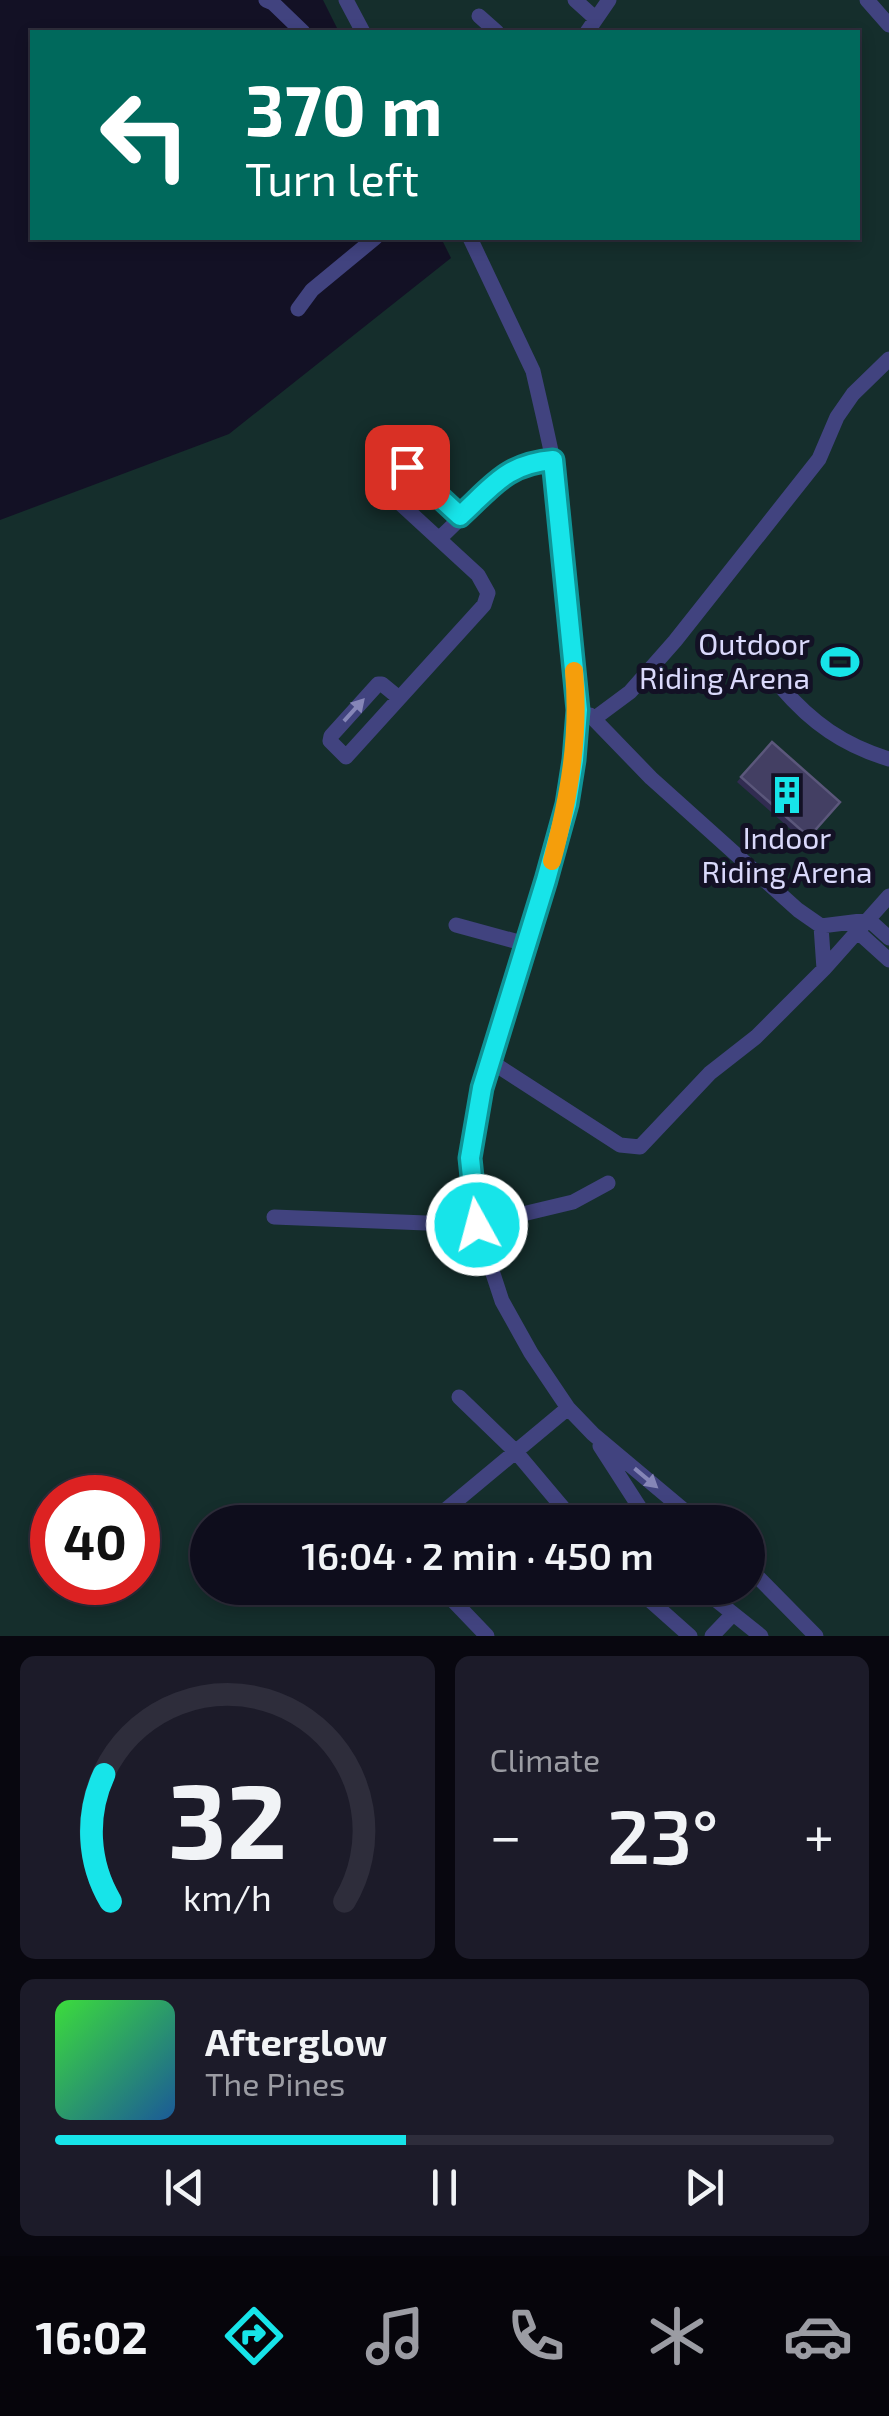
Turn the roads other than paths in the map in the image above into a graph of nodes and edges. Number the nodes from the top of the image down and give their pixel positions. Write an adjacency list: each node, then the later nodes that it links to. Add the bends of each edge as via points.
1 (266, 0): 9 (street)
2 (346, 0): 10 (street)
3 (576, 0): 8 (street)
4 (610, 0): 8 (street)
5 (868, 0): 7 (street)
6 (479, 16): 11 (street)
7 (889, 25)
8 (592, 26)
9 (301, 30)
10 (361, 30)
11 (495, 30)
12 (373, 240): 14 (street)
13 (471, 240): 16 (street, via 532,371)
14 (298, 309)
15 (889, 358): 22 (street, via 853,394 819,460 674,641 630,692)
16 (553, 460): 17 (street, via 508,472); 21 (street)
17 (460, 516): 18 (street); 18 (street, via 407,467 392,472 386,488)
18 (439, 539): 20 (street, via 485,582 488,593)
19 (780, 688): 23 (street, via 835,737)
20 (399, 698): 20 (street, one-way to 20, via 346,757 329,739 380,683)
21 (578, 710): 22 (street); 29 (street, via 567,804)
22 (596, 718): 26 (street, via 733,854)
23 (889, 759)
24 (889, 896): 27 (street)
25 (456, 924): 29 (street)
26 (821, 926): 27 (street); 31 (street)
27 (863, 926): 28 (street); 30 (street); 31 (street)
28 (889, 938)
29 (526, 944): 32 (street)
30 (889, 960)
31 (824, 969): 32 (street, via 640,1147 620,1145)
32 (490, 1061): 35 (street, via 470,1158)
33 (608, 1184): 35 (street, via 573,1202)
34 (274, 1217): 35 (street)
35 (477, 1225): 37 (street, via 502,1301)
36 (459, 1397): 39 (street)
37 (568, 1408): 38 (street); 39 (street)
38 (593, 1434): 42 (street); 43 (street, one-way to 43)
39 (516, 1452): 40 (street); 41 (street)
40 (452, 1505)
41 (561, 1505)
42 (638, 1505)
43 (677, 1505)
44 (765, 1584): 53 (street)
45 (457, 1605): 49 (street)
46 (655, 1605): 50 (street)
47 (721, 1605): 48 (street)
48 (732, 1615): 51 (street); 52 (street)
49 (487, 1636)
50 (690, 1636)
51 (712, 1636)
52 (761, 1636)
53 (816, 1636)

